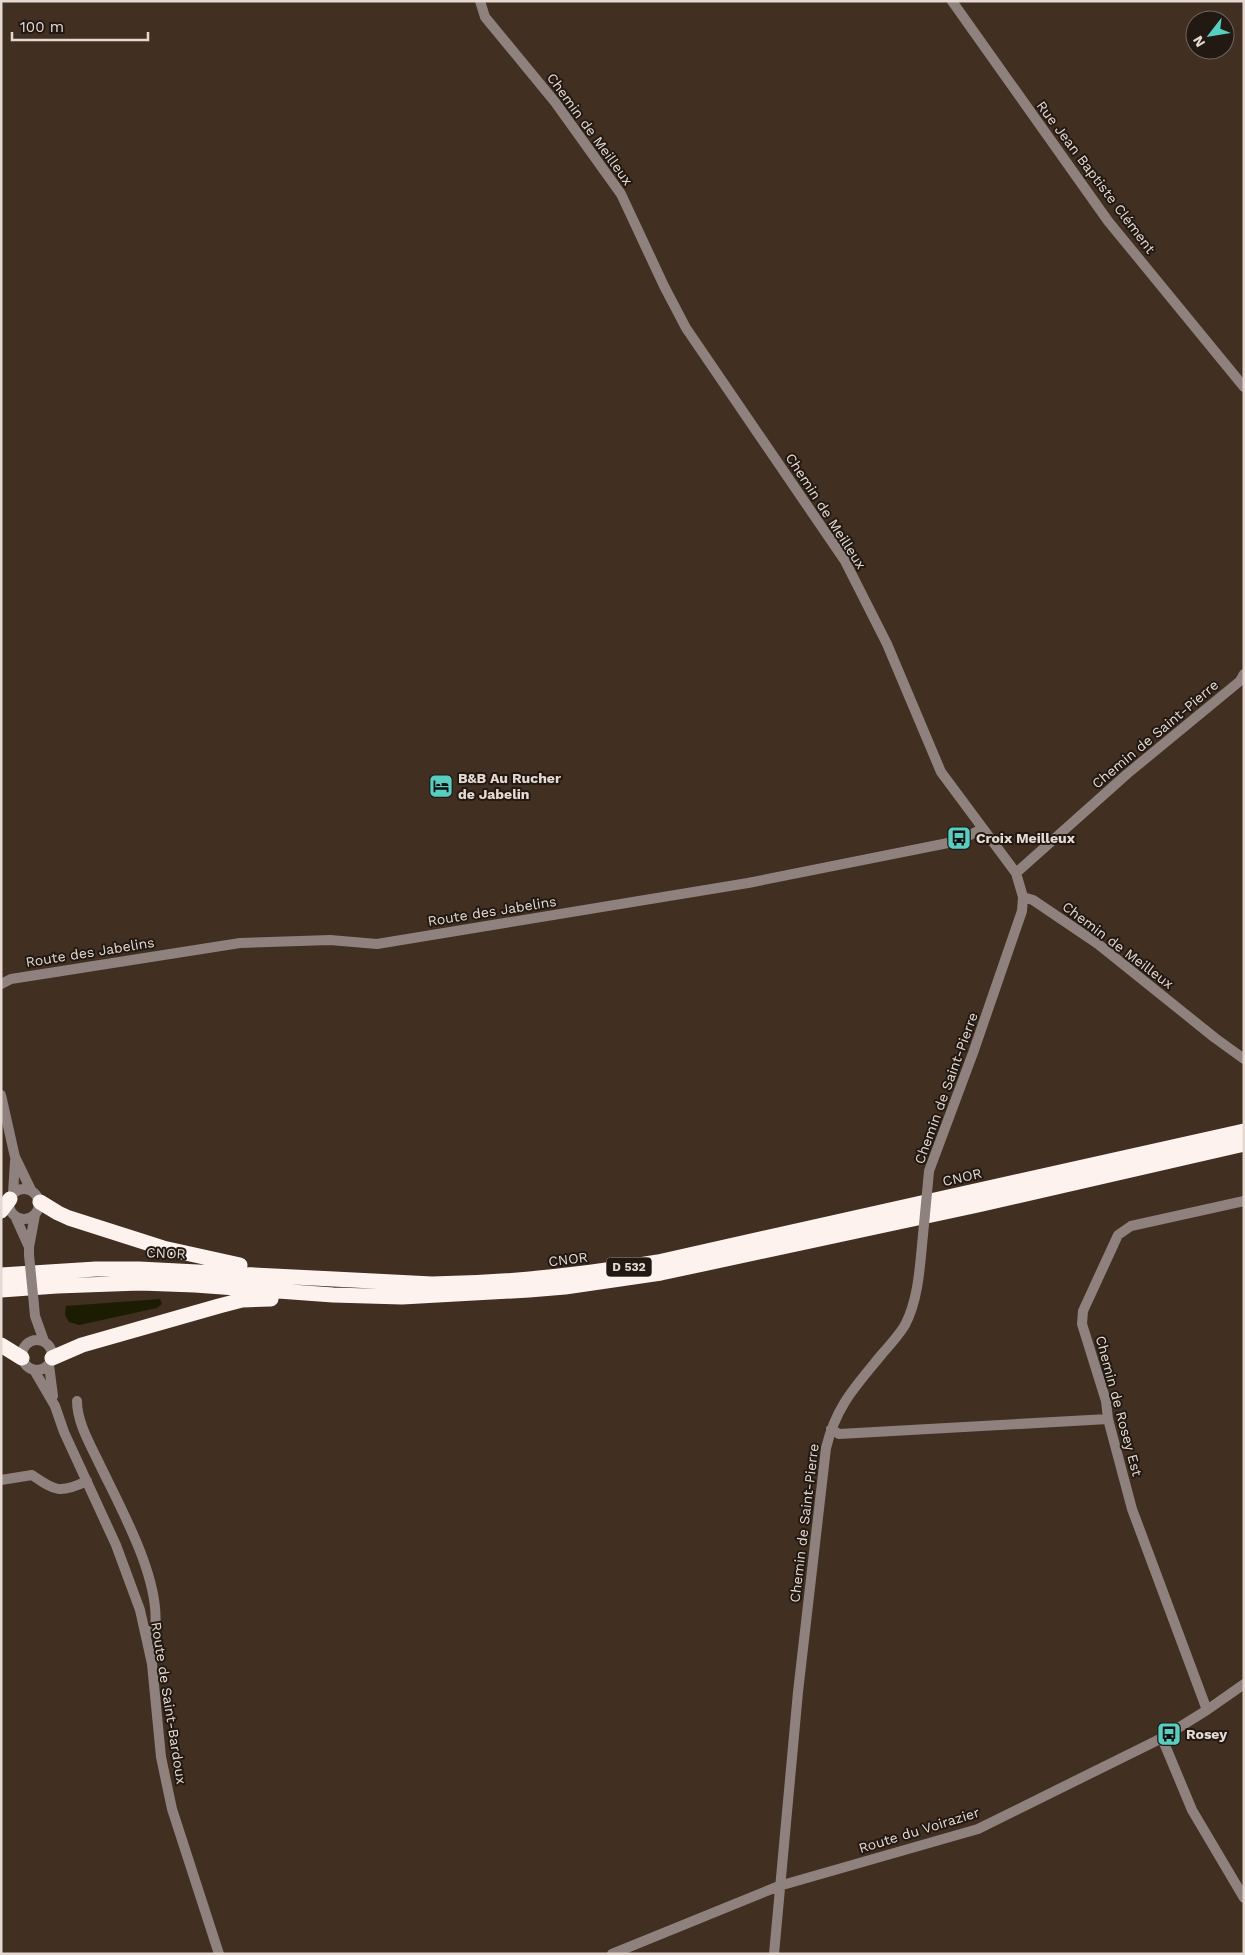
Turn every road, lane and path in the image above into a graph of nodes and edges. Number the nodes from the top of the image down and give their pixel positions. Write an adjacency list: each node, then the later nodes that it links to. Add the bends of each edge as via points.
1 (480, 1): 5 (street, Chemin de Meilleux, via 485,17 555,102 621,194 686,328 845,560 887,644 941,772)
2 (952, 1): 3 (street, Rue Jean Baptiste Clément, via 1108,221)
3 (1244, 387)
4 (1244, 674): 6 (street, Chemin de Saint-Pierre, via 1240,681 1127,774)
5 (982, 830): 6 (street, Chemin de Meilleux); 8 (street, Route des Jabelins, via 958,841 748,883 377,944 330,940 240,943 10,979)
6 (1016, 873): 7 (street, Chemin de Meilleux)
7 (1023, 897): 9 (street, Chemin de Meilleux, via 1033,900 1098,944); 32 (street, Chemin de Saint-Pierre, bridge, via 1022,911 974,1053 929,1171 916,1291 905,1325 848,1394)
8 (1, 984)
9 (1244, 1059)
10 (1, 1095): 13 (street)
11 (1244, 1131): 19 (highway, CNOR / D 532, via 658,1262 561,1276 472,1283)
12 (1244, 1144): 21 (highway, CNOR / D 532, via 661,1273 529,1290)
13 (15, 1158): 15 (street); 16 (street)
14 (1244, 1201): 31 (street, Chemin de Rosey Est, via 1131,1226 1118,1235 1084,1306 1082,1318 1106,1401)
15 (35, 1202): 16 (street, via 22,1188); 16 (street, via 25,1219); 17 (street); 19 (highway, via 64,1216 164,1248 222,1262)
16 (10, 1205): 17 (street)
17 (29, 1251): 22 (street, bridge)
18 (1, 1275): 19 (highway, CNOR / D 532, via 139,1269)
19 (343, 1280)
20 (1, 1290): 21 (highway, CNOR / D 532, via 140,1284)
21 (402, 1297): 27 (highway, via 242,1300 82,1344)
22 (35, 1316): 23 (street); 24 (street)
23 (31, 1341): 24 (street); 26 (street, via 24,1348)
24 (44, 1341): 27 (street, via 51,1348)
25 (1, 1345): 26 (highway)
26 (22, 1358): 28 (street, via 26,1366)
27 (51, 1362): 28 (street, via 40,1370); 30 (street, Route de Saint-Bardoux)
28 (34, 1370): 30 (street, Route de Saint-Bardoux)
29 (78, 1401): 35 (street, via 77,1408 88,1440 140,1552 150,1585 157,1618 156,1628)
30 (55, 1406): 34 (street, Route de Saint-Bardoux)
31 (1108, 1419): 32 (street, via 839,1434); 37 (street, Chemin de Rosey Est, via 1132,1509)
32 (830, 1429): 39 (street, Chemin de Saint-Pierre, via 800,1672)
33 (1, 1480): 34 (street, via 32,1475 56,1490)
34 (87, 1480): 35 (street, Route de Saint-Bardoux, via 130,1579)
35 (146, 1633): 41 (street, Route de Saint-Bardoux, via 161,1757 172,1808)
36 (1244, 1684): 37 (street, Route du Voirazier)
37 (1207, 1710): 38 (street, Route du Voirazier)
38 (1162, 1738): 39 (street, Route du Voirazier, via 978,1829); 40 (street, via 1192,1810)
39 (779, 1886): 42 (street, Route du Voirazier); 43 (street, Chemin de Saint-Pierre)
40 (1244, 1898)
41 (219, 1954)
42 (612, 1954)
43 (774, 1954)

